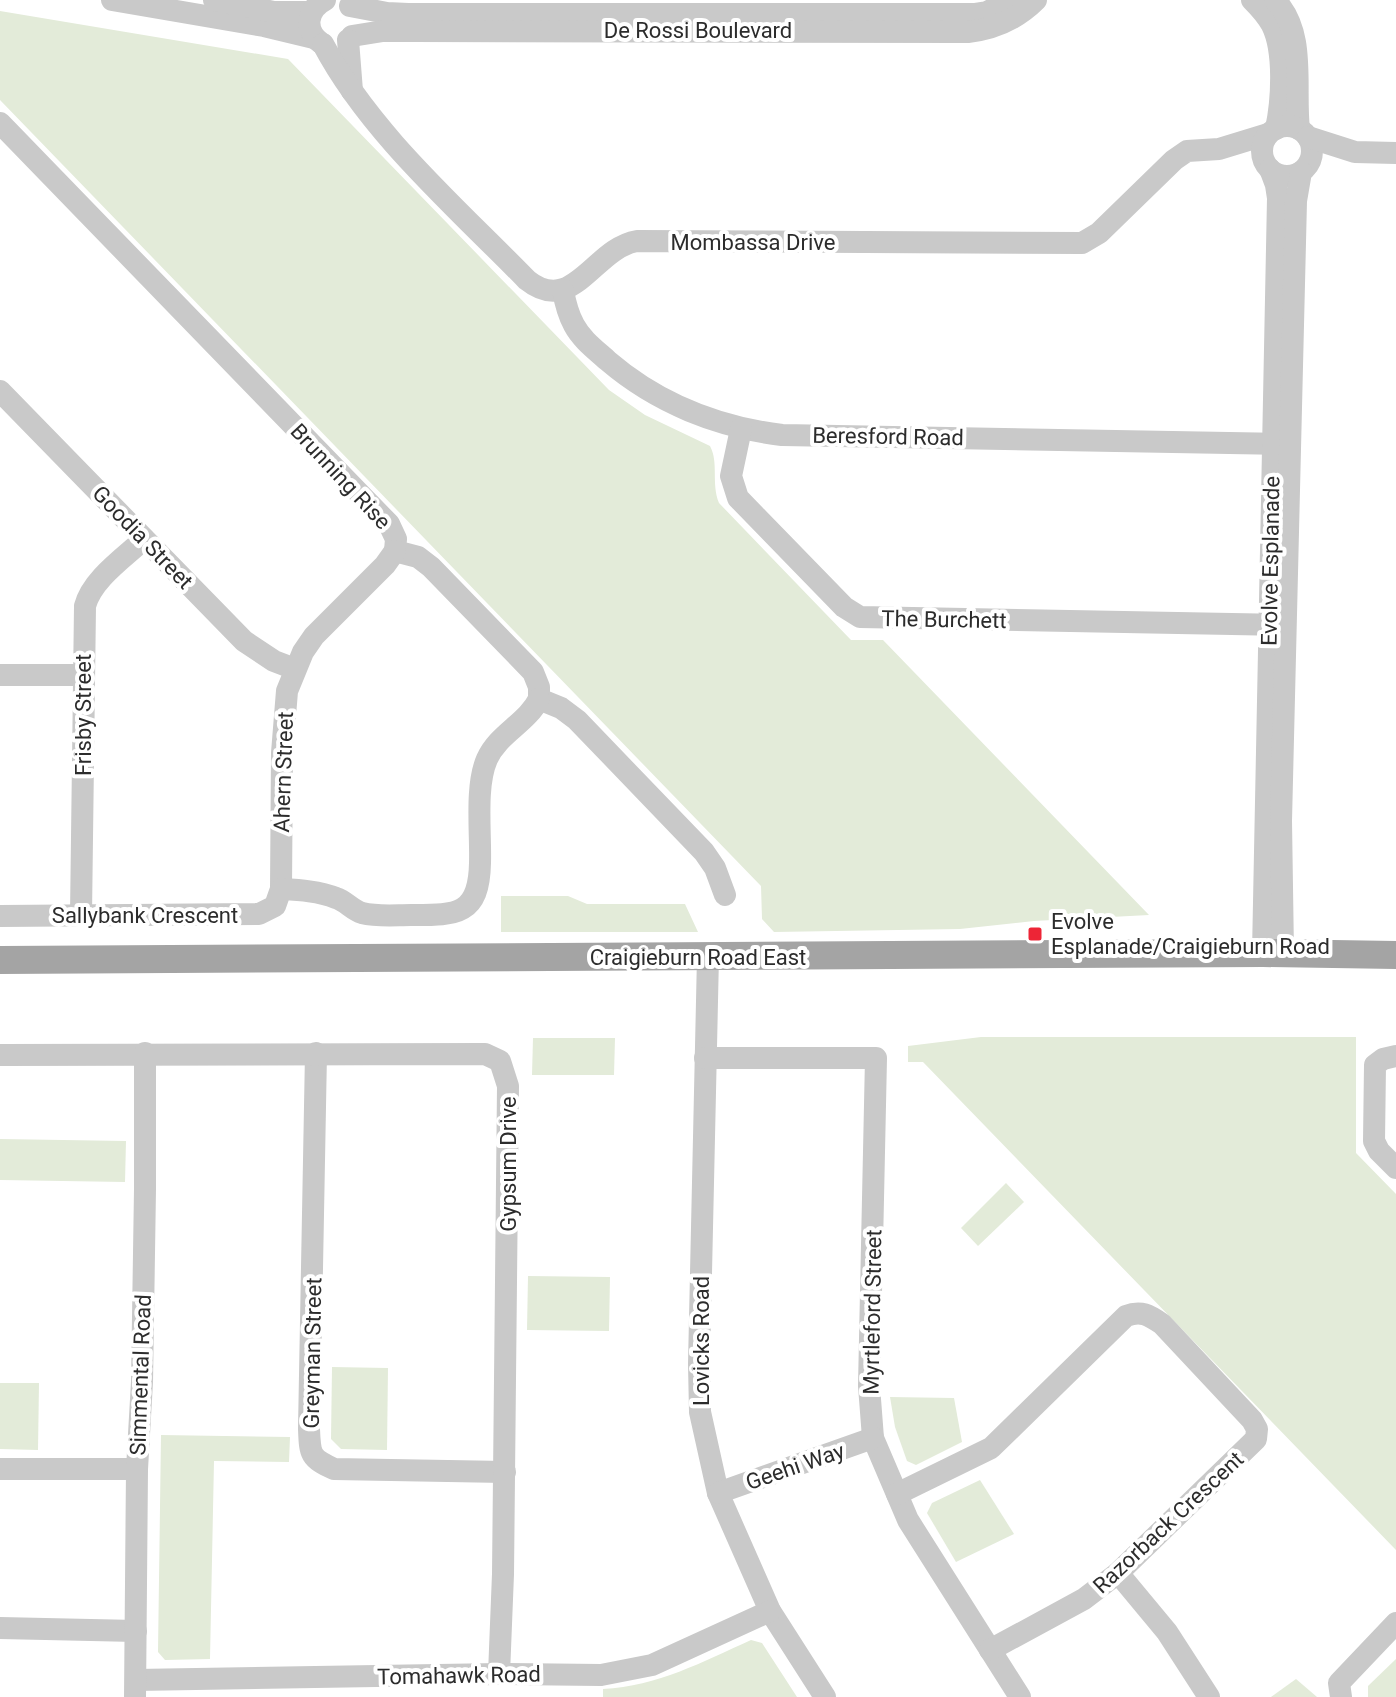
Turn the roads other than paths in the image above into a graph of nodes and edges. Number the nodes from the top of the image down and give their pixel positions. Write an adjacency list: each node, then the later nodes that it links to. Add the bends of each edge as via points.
1 (112, 0): 10 (street, via 264,26)
2 (214, 0): 7 (street, De Rossi Boulevard, via 274,12)
3 (1010, 0): 8 (street, De Rossi Boulevard, via 974,14)
4 (1036, 0): 9 (street, De Rossi Boulevard, via 1004,23 968,32 383,31)
5 (1252, 0): 13 (street, via 1272,23 1279,44 1280,96)
6 (1282, 2): 14 (street, via 1296,41 1296,102)
7 (332, 3): 8 (street, De Rossi Boulevard, via 408,14); 9 (street, via 356,21); 10 (street, via 309,26)
8 (764, 7)
9 (350, 38): 10 (street, via 336,46); 11 (street)
10 (318, 41): 11 (street)
11 (352, 93): 20 (street, via 373,122 527,280 542,289)
12 (0, 123): 25 (street, Brunning Rise, via 389,524)
13 (1272, 132): 14 (street, via 1283,126); 15 (street, Mombassa Drive); 18 (street, via 1262,148)
14 (1304, 133): 16 (street); 19 (street, via 1313,152)
15 (1219, 149): 18 (street, Mombassa Drive); 20 (street, Mombassa Drive, via 1181,155 1082,243 637,241 621,244)
16 (1355, 152): 17 (street); 19 (street)
17 (1396, 153)
18 (1267, 166): 19 (street, via 1285,176); 23 (street, Evolve Esplanade, via 1278,198)
19 (1304, 170): 23 (street, Evolve Esplanade, via 1296,201)
20 (563, 290): 22 (street, Beresford Road, via 575,328 638,384 676,405)
21 (0, 391): 24 (street, Goodia Street)
22 (741, 429): 23 (street, Beresford Road, via 809,436); 26 (street, The Burchett, via 731,476 738,498 844,607 860,617)
23 (1281, 444): 26 (street, Evolve Esplanade)
24 (144, 539): 27 (street, Goodia Street, via 244,641); 29 (street, Frisby Street, via 88,595)
25 (395, 551): 27 (street, Ahern Street, via 314,636); 30 (street, Brunning Rise, via 431,567 533,672)
26 (1278, 625): 35 (street, Evolve Esplanade)
27 (295, 669): 31 (street, Ahern Street, via 283,724)
28 (0, 675): 29 (street)
29 (83, 675): 33 (street, Frisby Street)
30 (539, 699): 31 (street, via 487,757 481,783 480,880 475,898 461,911 366,914 333,896); 32 (street, via 577,720 693,841 715,868)
31 (281, 889): 33 (street, Sallybank Crescent, via 275,906 259,914)
32 (725, 895)
33 (81, 915): 34 (street, Sallybank Crescent)
34 (0, 916)
35 (1273, 953): 36 (main road, Craigieburn Road East); 37 (main road, Craigieburn Road East)
36 (1396, 955)
37 (708, 956): 38 (main road, Craigieburn Road East); 43 (street, Lovicks Road)
38 (0, 960)
39 (145, 1053): 40 (street, Gypsum Drive); 41 (street, Gypsum Drive); 47 (street, Simmental Road)
40 (316, 1053): 48 (street, Gypsum Drive, via 485,1054 500,1061 506,1072); 48 (street, Greyman Street, via 309,1429 313,1457 334,1469)
41 (0, 1055)
42 (1396, 1056): 44 (street, via 1375,1065 1374,1126 1379,1151)
43 (705, 1058): 45 (street, Myrtleford Street, via 876,1058 869,1386); 49 (street, Lovicks Road, via 699,1380 700,1412)
44 (1396, 1168)
45 (873, 1438): 49 (street, Geehi Way); 50 (street, Myrtleford Street)
46 (0, 1469): 47 (street)
47 (137, 1469): 55 (street, Simmental Road)
48 (505, 1472): 57 (street, Gypsum Drive)
49 (718, 1493): 52 (street, Lovicks Road)
50 (897, 1494): 51 (street, Razorback Crescent, via 991,1448 1126,1316 1137,1311 1149,1315 1252,1420 1256,1439); 56 (street, Myrtleford Street)
51 (1118, 1573): 56 (street, Razorback Crescent, via 1084,1599); 61 (street, via 1167,1632)
52 (770, 1611): 57 (street, Tomahawk Road, via 652,1665 601,1675); 59 (street, Lovicks Road)
53 (1396, 1623): 62 (street, via 1339,1683)
54 (0, 1628): 55 (street)
55 (136, 1631): 58 (street, Simmental Road)
56 (990, 1650): 60 (street, Myrtleford Street)
57 (499, 1674): 58 (street, Tomahawk Road)
58 (135, 1689)
59 (825, 1697)
60 (1020, 1697)
61 (1209, 1697)
62 (1341, 1697)

